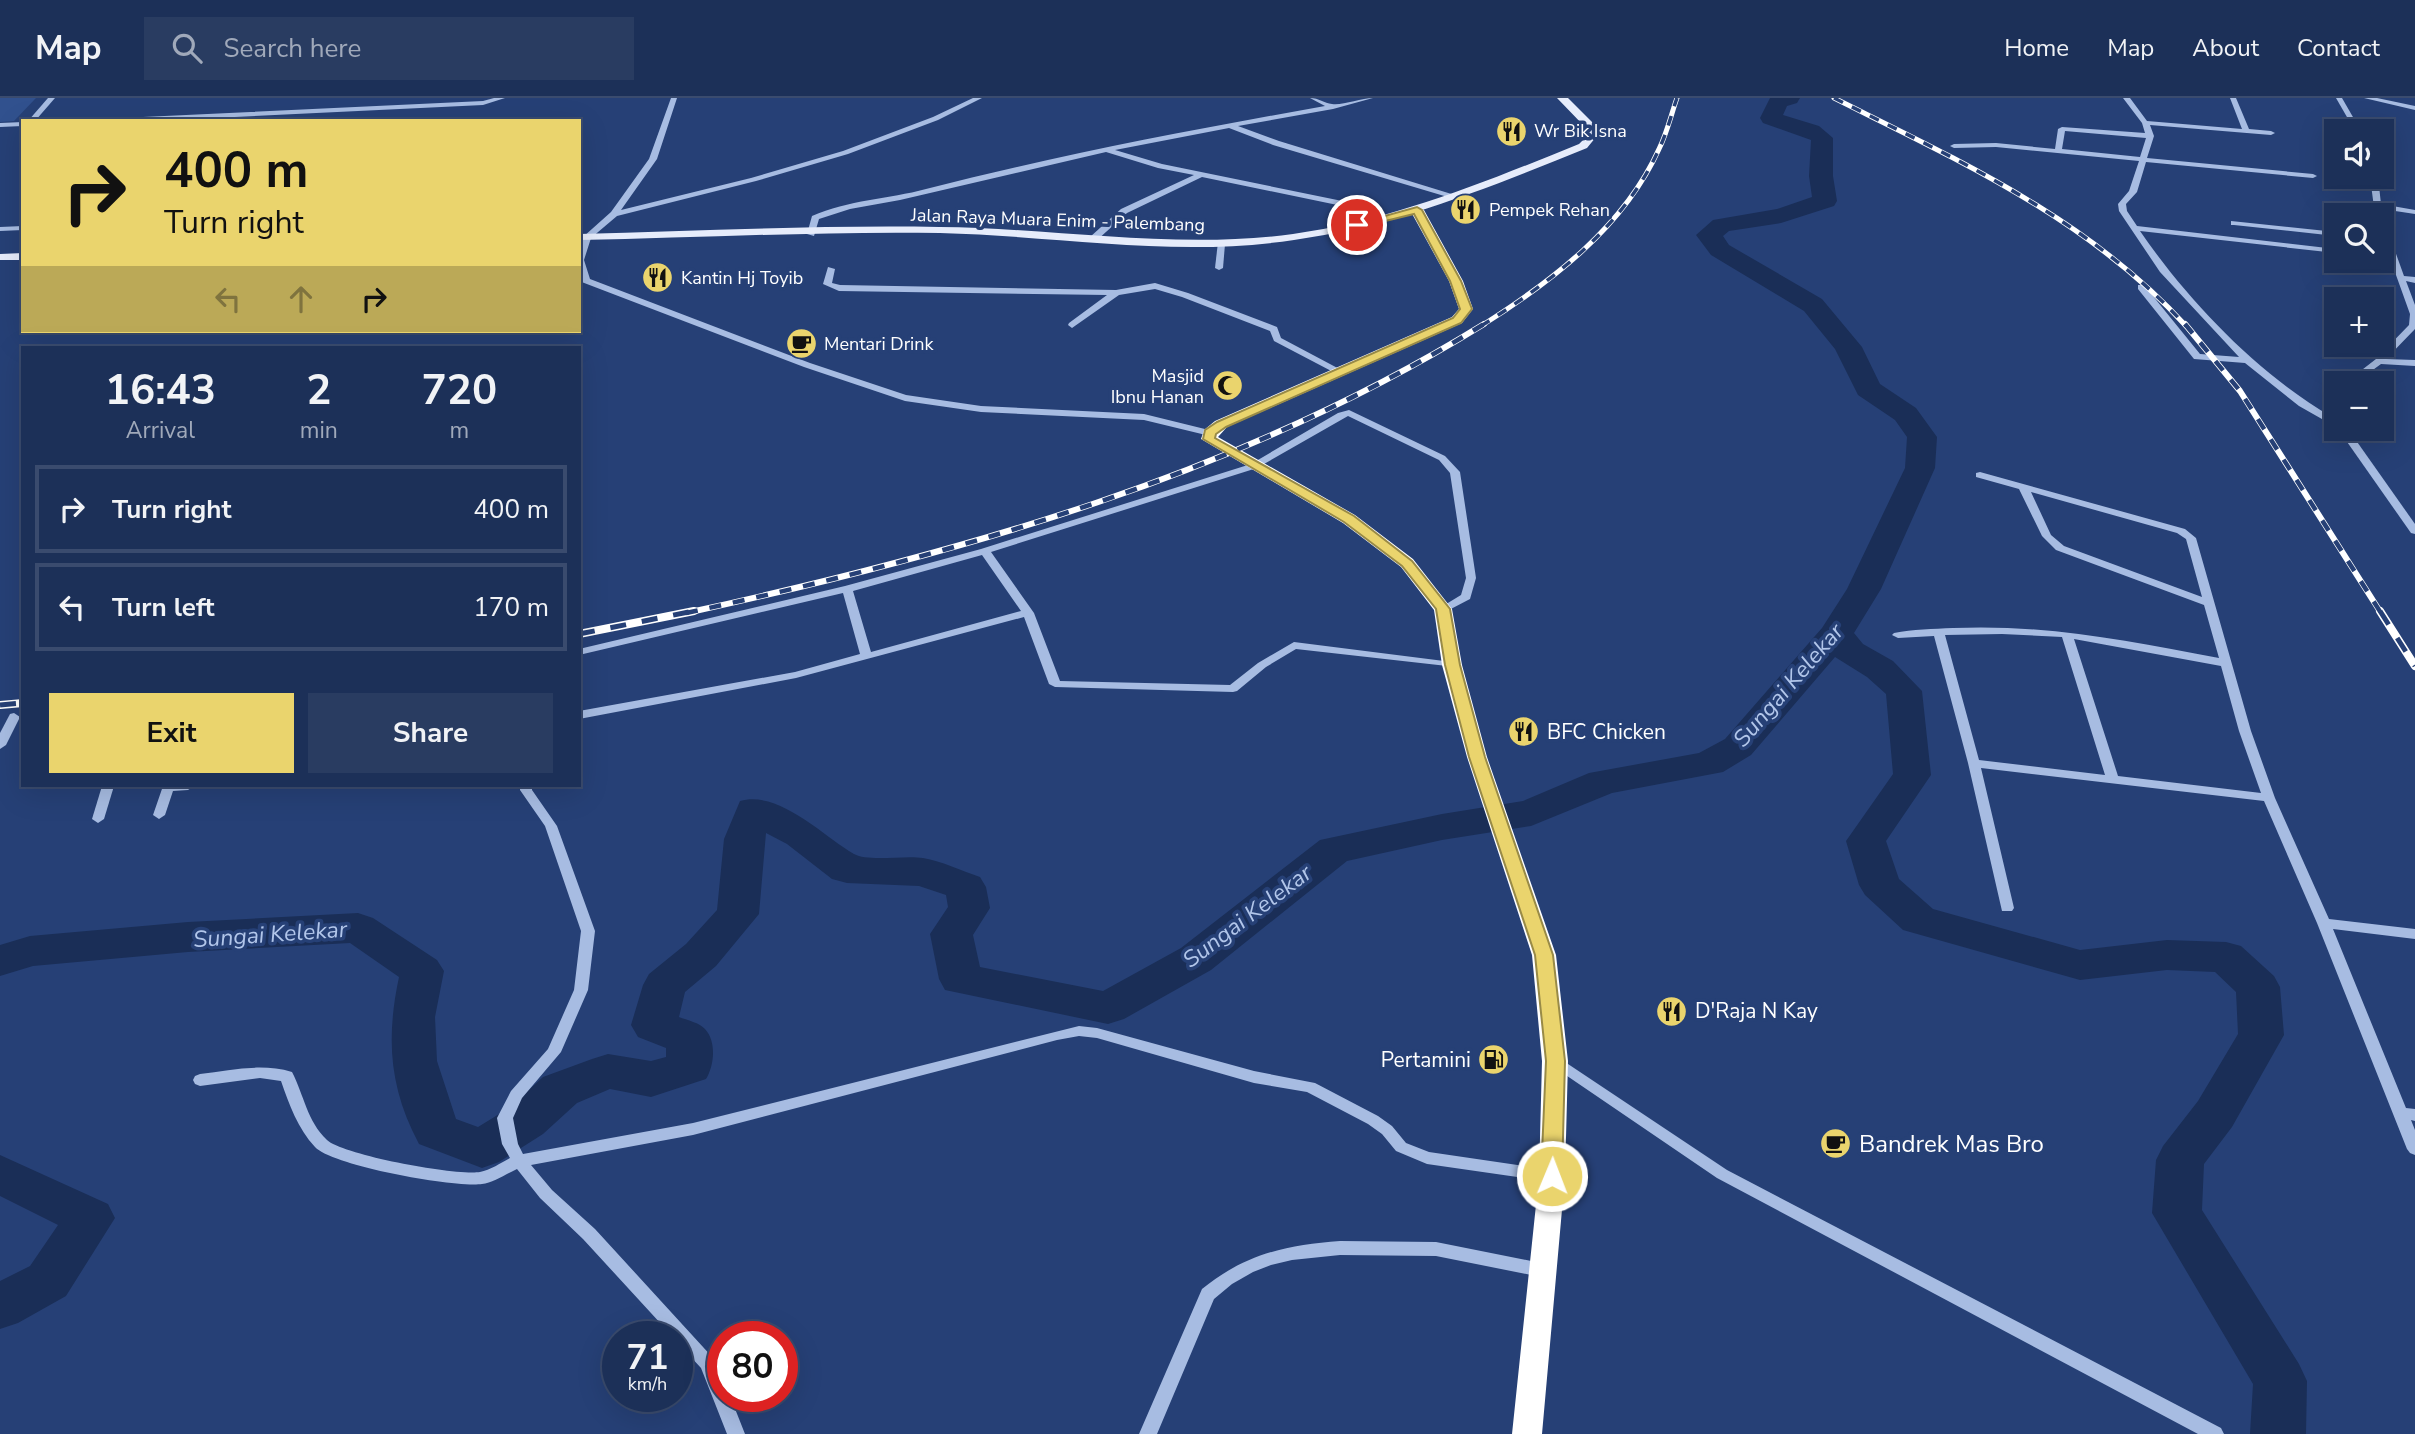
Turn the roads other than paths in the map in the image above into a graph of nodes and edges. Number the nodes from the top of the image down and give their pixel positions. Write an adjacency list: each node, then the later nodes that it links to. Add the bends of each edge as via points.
1 (52, 98): 14 (street)
2 (502, 98): 15 (street, via 483,103)
3 (674, 98): 34 (street, via 653,159)
4 (979, 98): 34 (street, via 897,134 774,176)
5 (1313, 98): 12 (street)
6 (1370, 98): 12 (street)
7 (1562, 98): 30 (main road, Jalan Raya Muara Enim - Palembang, via 1590,125 1590,142)
8 (2126, 98): 17 (street)
9 (2233, 98): 21 (street)
10 (2339, 98): 16 (street)
11 (2367, 98): 13 (street)
12 (1333, 107): 20 (street)
13 (2415, 108)
14 (33, 119)
15 (132, 119)
16 (2351, 119)
17 (2145, 122): 21 (street); 23 (street)
18 (21, 124): 19 (street)
19 (0, 125)
20 (1230, 125): 25 (street); 30 (street, via 1276,144)
21 (2246, 130): 22 (street)
22 (2271, 133)
23 (2150, 136): 26 (street, via 2062,129); 27 (street)
24 (1954, 146): 26 (street)
25 (1105, 149): 28 (street); 41 (street, via 832,211 815,218)
26 (2058, 150): 27 (street)
27 (2142, 158): 29 (street); 38 (street, via 2133,192 2122,204)
28 (1200, 174): 35 (street, via 1349,205); 43 (street, via 1124,211)
29 (2313, 176)
30 (1454, 196): 31 (main road, Jalan Raya Muara Enim - Palembang)
31 (1417, 210): 35 (main road, Jalan Raya Muara Enim - Palembang); 63 (highway, via 1466,309 1444,327)
32 (2394, 211): 33 (street)
33 (2415, 212)
34 (614, 214): 42 (street)
35 (1376, 221): 44 (main road, Jalan Raya Muara Enim - Palembang)
36 (2234, 223): 40 (street)
37 (21, 228): 39 (street)
38 (2136, 228): 45 (street); 59 (street, via 2163,270)
39 (0, 229)
40 (2324, 233)
41 (810, 234): 42 (main road, Jalan Raya Muara Enim - Palembang); 43 (main road, Jalan Raya Muara Enim - Palembang, via 938,230)
42 (583, 237)
43 (1093, 239): 44 (main road, Jalan Raya Muara Enim - Palembang)
44 (1221, 244): 50 (street)
45 (2324, 250)
46 (21, 256): 47 (main road)
47 (0, 257)
48 (0, 264): 49 (main road)
49 (21, 264)
50 (1219, 268)
51 (2394, 268): 53 (street)
52 (831, 269): 57 (street, via 830,287)
53 (2400, 278): 55 (street); 60 (street, via 2414,314 2413,326)
54 (583, 279): 65 (street, via 905,398 981,409 1144,417)
55 (2415, 280)
56 (2141, 287): 59 (street, via 2197,357)
57 (1116, 293): 58 (street); 63 (street, via 1151,286 1185,295 1274,329 1277,340)
58 (1072, 325)
59 (2247, 360): 64 (street)
60 (2379, 361): 61 (street); 62 (street)
61 (2415, 363)
62 (2365, 371)
63 (1340, 372): 65 (highway)
64 (2324, 417)
65 (1210, 433): 67 (highway, via 1209,439)
66 (2352, 441): 70 (street)
67 (1254, 466): 72 (street); 75 (highway, via 1349,519 1407,564); 75 (street, via 1349,413 1442,458 1455,472 1471,578 1466,597)
68 (1980, 475): 69 (street)
69 (2023, 487): 74 (street, via 2048,536 2060,548); 74 (street, via 2188,534)
70 (2410, 518): 71 (street)
71 (2415, 531)
72 (985, 551): 73 (street); 76 (street)
73 (847, 589): 80 (street); 81 (street)
74 (2208, 603): 82 (street)
75 (1443, 609): 83 (highway)
76 (1028, 613): 81 (street); 83 (street, via 1055,684 1233,689 1294,645)
77 (1938, 631): 78 (street); 79 (street); 88 (street)
78 (2067, 634): 82 (street); 89 (street)
79 (1898, 635)
80 (581, 652)
81 (866, 655): 84 (street, via 796,676)
82 (2225, 663): 93 (street)
83 (1452, 665): 99 (highway, via 1477,757 1544,955)
84 (581, 715)
85 (19, 717): 86 (street); 87 (street)
86 (0, 718)
87 (0, 745)
88 (1974, 763): 89 (street); 96 (street)
89 (2113, 780): 93 (street)
90 (108, 787): 95 (street)
91 (169, 787): 94 (street)
92 (526, 787): 102 (street, via 551,826 588,931 581,990 554,1052 516,1095)
93 (2269, 798): 97 (street)
94 (159, 815)
95 (98, 818)
96 (2007, 908)
97 (2324, 923): 98 (street); 101 (street)
98 (2415, 934)
99 (1555, 1061): 106 (highway); 111 (street, via 1722,1174)
100 (200, 1080): 105 (street, via 260,1072 287,1076 309,1129 322,1145 346,1157 440,1177 482,1178)
101 (2408, 1114): 104 (street)
102 (505, 1118): 103 (street)
103 (510, 1144): 105 (street)
104 (2415, 1149)
105 (519, 1161): 106 (street, via 693,1129 1079,1031 1310,1087 1373,1120 1401,1147 1427,1158); 108 (street, via 708,1364)
106 (1552, 1176): 107 (highway)
107 (1541, 1270): 109 (street, via 1435,1249 1341,1247 1287,1253 1258,1262 1223,1279 1208,1294); 110 (highway)
108 (736, 1434)
109 (1148, 1434)
110 (1527, 1434)
111 (2215, 1434)

